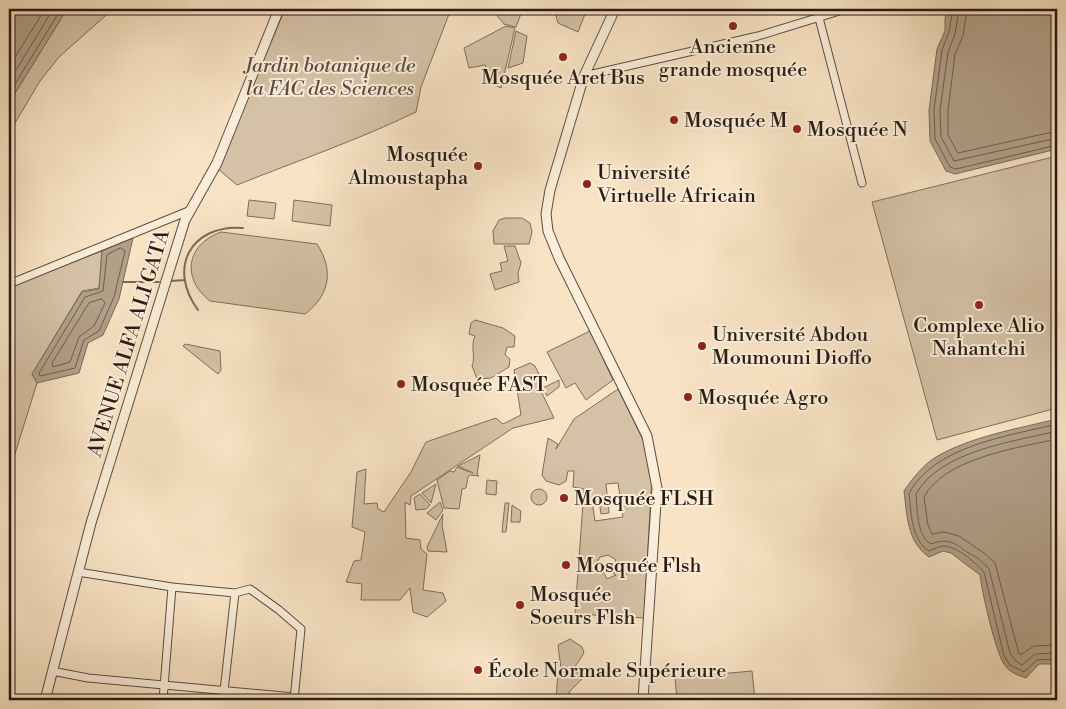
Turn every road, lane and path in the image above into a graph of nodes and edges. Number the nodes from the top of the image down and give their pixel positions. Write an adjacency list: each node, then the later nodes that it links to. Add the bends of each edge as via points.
1 (279, 9): 7 (street, AVENUE ALFA ALI GATA, via 218,163)
2 (615, 9): 5 (street)
3 (846, 9): 4 (street)
4 (819, 18): 5 (street, via 758,36); 6 (street)
5 (584, 76): 18 (street, via 556,164 546,214 558,258 650,447 657,488)
6 (862, 183)
7 (191, 210): 8 (street); 9 (street, AVENUE ALFA ALI GATA, via 148,331)
8 (9, 284)
9 (78, 572): 10 (street); 12 (street, AVENUE ALFA ALI GATA)
10 (172, 587): 11 (street); 13 (street)
11 (235, 593): 14 (street); 15 (street, via 254,591 301,629)
12 (52, 671): 13 (street); 16 (street, AVENUE ALFA ALI GATA)
13 (164, 686): 14 (street); 17 (street)
14 (224, 691): 15 (street)
15 (295, 699)
16 (45, 700)
17 (163, 700)
18 (643, 700)

